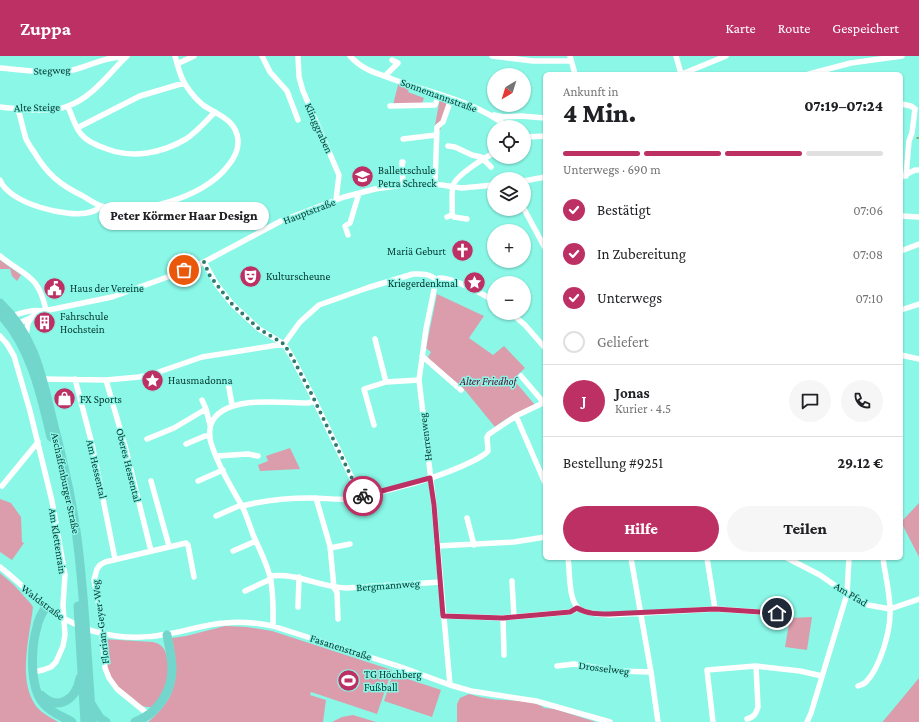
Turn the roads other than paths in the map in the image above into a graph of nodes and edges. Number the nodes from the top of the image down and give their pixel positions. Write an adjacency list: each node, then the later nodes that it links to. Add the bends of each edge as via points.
1 (126, 56): 14 (street, Stegweg, via 106,58 68,71 38,72); 26 (street, Alte Steige, via 84,98)
2 (175, 56): 13 (street)
3 (194, 56): 13 (street)
4 (262, 56): 33 (street, via 270,72 287,91)
5 (298, 56): 55 (street, Klinggraben, via 303,92 339,175)
6 (350, 56): 19 (street, Sonnemannstraße, via 371,72)
7 (492, 56): 11 (street, via 533,61)
8 (676, 56): 16 (street)
9 (726, 56): 17 (street)
10 (902, 56): 18 (street, via 851,63)
11 (571, 58): 15 (street)
12 (392, 60): 19 (street, Sonnemannstraße, via 398,63)
13 (177, 64): 20 (street)
14 (0, 68)
15 (574, 72)
16 (681, 72)
17 (687, 72)
18 (817, 72)
19 (385, 76): 21 (street, Sonnemannstraße)
20 (184, 83): 29 (street, via 203,104); 35 (street, via 140,96)
21 (439, 94): 22 (street, Sonnemannstraße); 25 (street, via 435,105)
22 (451, 99): 30 (street, Sonnemannstraße); 36 (street)
23 (903, 104): 27 (street)
24 (0, 106): 28 (street, Alte Steige)
25 (390, 106)
26 (68, 107): 28 (street, Alte Steige, via 47,110); 35 (street)
27 (917, 108): 47 (street)
28 (18, 109): 56 (street, via 27,140 42,166 67,188)
29 (215, 112): 35 (street, via 187,139 151,153 125,154 97,146 86,139); 56 (street, via 230,122 238,139 238,148 233,160 210,183 194,193 152,206)
30 (492, 116): 31 (street, Sonnemannstraße); 34 (street, Sonnemannstraße)
31 (508, 118): 32 (street, Sonnemannstraße)
32 (543, 118)
33 (298, 120)
34 (498, 120)
35 (77, 128)
36 (436, 135): 39 (street); 50 (street)
37 (543, 136): 38 (street)
38 (531, 137)
39 (402, 139)
40 (448, 146): 42 (street, via 481,157)
41 (487, 157): 42 (street)
42 (483, 160): 44 (street); 53 (street, via 455,180)
43 (403, 162): 51 (street)
44 (491, 167)
45 (919, 170): 47 (street)
46 (543, 177): 48 (street)
47 (903, 177)
48 (531, 179)
49 (0, 180): 56 (street, via 2,186 21,199 43,209 64,214 89,213)
50 (435, 184): 51 (street, Hauptstraße); 53 (street, Hauptstraße)
51 (403, 185): 54 (street, Hauptstraße)
52 (487, 186): 53 (street, Hauptstraße)
53 (452, 187): 60 (street, via 449,216)
54 (359, 193): 55 (street, Hauptstraße); 61 (street, via 350,223 345,226)
55 (336, 200): 66 (street, Hauptstraße, via 281,221)
56 (101, 206)
57 (528, 216): 62 (street)
58 (903, 216): 59 (street)
59 (919, 217)
60 (467, 219)
61 (348, 235)
62 (543, 244)
63 (919, 244): 64 (street)
64 (903, 250)
65 (0, 256): 72 (street, via 35,282 43,295)
66 (204, 262): 72 (street, Hauptstraße, via 112,297); 79 (street, via 210,276 232,304 259,329)
67 (436, 280): 68 (street, via 446,279); 79 (street, via 432,276 413,274 326,302 300,322); 82 (street, Herrenweg)
68 (487, 297)
69 (0, 303): 74 (main road)
70 (919, 304): 71 (street)
71 (903, 309)
72 (45, 311): 73 (street, Hauptstraße); 74 (street, Hauptstraße, via 36,309)
73 (31, 318): 74 (street, Hauptstraße); 76 (street)
74 (9, 320): 76 (main road, Aschaffenburger Straße); 161 (main road, Aschaffenburger Straße, via 35,378 63,491 72,541)
75 (520, 320): 80 (street)
76 (26, 335): 85 (main road, Aschaffenburger Straße)
77 (0, 336): 103 (street, Am Klettenrain, via 14,356)
78 (375, 339): 90 (street)
79 (284, 344): 87 (street, via 202,356 153,374); 94 (street)
80 (543, 346)
81 (903, 355): 83 (street)
82 (422, 356): 88 (street, Herrenweg); 91 (street)
83 (919, 359)
84 (521, 376): 93 (street)
85 (43, 379): 86 (street); 168 (main road, Aschaffenburger Straße, via 69,490 77,537)
86 (75, 379): 87 (street); 127 (street, Am Hessental, via 92,444)
87 (106, 380): 125 (street, Oberes Hessental)
88 (419, 380): 90 (street); 108 (street, Herrenweg)
89 (228, 382): 96 (street)
90 (386, 382): 100 (street, via 364,389)
91 (461, 390)
92 (202, 400): 97 (street)
93 (543, 400)
94 (315, 401): 96 (street, via 308,404 256,402); 113 (street)
95 (543, 403): 98 (street)
96 (232, 405): 99 (street, via 219,413)
97 (206, 409): 99 (street); 102 (street, via 174,428)
98 (516, 416): 108 (street, via 489,434 488,451 485,454); 109 (street)
99 (210, 425): 101 (street)
100 (374, 425)
101 (210, 436): 104 (street); 105 (street)
102 (147, 439)
103 (38, 442): 112 (street); 162 (street, Am Klettenrain, via 63,560 65,635 56,662 51,667)
104 (186, 444)
105 (217, 456): 106 (street); 107 (street)
106 (258, 456)
107 (223, 470): 110 (street); 115 (street)
108 (430, 478): 113 (street); 123 (street, Herrenweg)
109 (543, 478)
110 (198, 481)
111 (151, 482): 122 (street)
112 (2, 486)
113 (361, 497): 114 (street, via 336,500)
114 (316, 498): 115 (street, via 270,500); 124 (street)
115 (241, 505): 116 (street); 119 (street)
116 (216, 516)
117 (468, 518): 121 (street)
118 (543, 536): 121 (street, via 514,542)
119 (256, 540): 126 (street); 137 (street)
120 (350, 544): 124 (street)
121 (474, 544): 123 (street)
122 (169, 546): 125 (street, Florian-Geyer-Weg); 135 (street, Florian-Geyer-Weg, via 186,543)
123 (437, 546): 139 (street, Herrenweg)
124 (330, 548): 140 (street)
125 (151, 551): 127 (street, Florian-Geyer-Weg)
126 (234, 551)
127 (115, 559): 169 (street, Florian-Geyer-Weg, via 100,564 94,575 105,668 116,689)
128 (568, 560): 146 (street, via 573,600)
129 (631, 560): 149 (street)
130 (707, 560): 147 (street)
131 (791, 560): 142 (street, Am Pfad, via 820,575)
132 (849, 560): 142 (street)
133 (883, 560): 148 (street)
134 (0, 567): 144 (street, Waldstraße)
135 (194, 577)
136 (298, 577): 137 (street, Bergmannweg, via 282,575); 140 (street, Bergmannweg); 145 (street)
137 (270, 578): 141 (street); 155 (street)
138 (512, 581): 152 (street)
139 (441, 582): 140 (street, Bergmannweg); 151 (street, Herrenweg)
140 (334, 588): 154 (street, via 337,592)
141 (245, 591)
142 (847, 594): 148 (street, Am Pfad, via 868,605); 164 (street)
143 (919, 599): 148 (street, Am Pfad)
144 (46, 607): 156 (street, Waldstraße, via 68,621); 162 (main road, via 37,626)
145 (298, 607)
146 (577, 608): 149 (street, via 596,614); 152 (street, via 570,612)
147 (715, 609): 149 (street); 150 (street)
148 (890, 609): 166 (street, via 887,633 877,664 865,683)
149 (640, 613): 163 (street)
150 (777, 613)
151 (443, 616): 153 (street); 165 (street, Herrenweg)
152 (514, 617): 153 (street)
153 (503, 618): 158 (street)
154 (338, 619)
155 (273, 626): 157 (street, Fasanenstraße, via 226,622); 165 (street, Fasanenstraße)
156 (90, 630): 157 (street, Fasanenstraße, via 137,637)
157 (167, 635): 169 (main road, via 171,660 169,686 162,702)
158 (504, 655)
159 (557, 666): 163 (street, Drosselweg, via 574,664 618,671)
160 (756, 666): 164 (street); 170 (street, via 757,713); 178 (street, via 707,670)
161 (81, 669): 167 (main road, via 79,683 68,700 54,703); 172 (main road, Aschaffenburger Straße)
162 (33, 672): 167 (main road)
163 (651, 672): 177 (street)
164 (822, 676): 179 (street)
165 (450, 685): 176 (street, Fasanenstraße, via 471,691 536,701)
166 (858, 686)
167 (37, 692): 171 (main road, via 43,704 51,711)
168 (90, 703): 173 (main road, Aschaffenburger Straße); 174 (main road, via 100,718)
169 (149, 715): 175 (main road)
170 (746, 719)
171 (72, 722)
172 (85, 722)
173 (92, 722)
174 (106, 722)
175 (135, 722)
176 (610, 722)
177 (658, 722)
178 (713, 722)
179 (807, 722)

